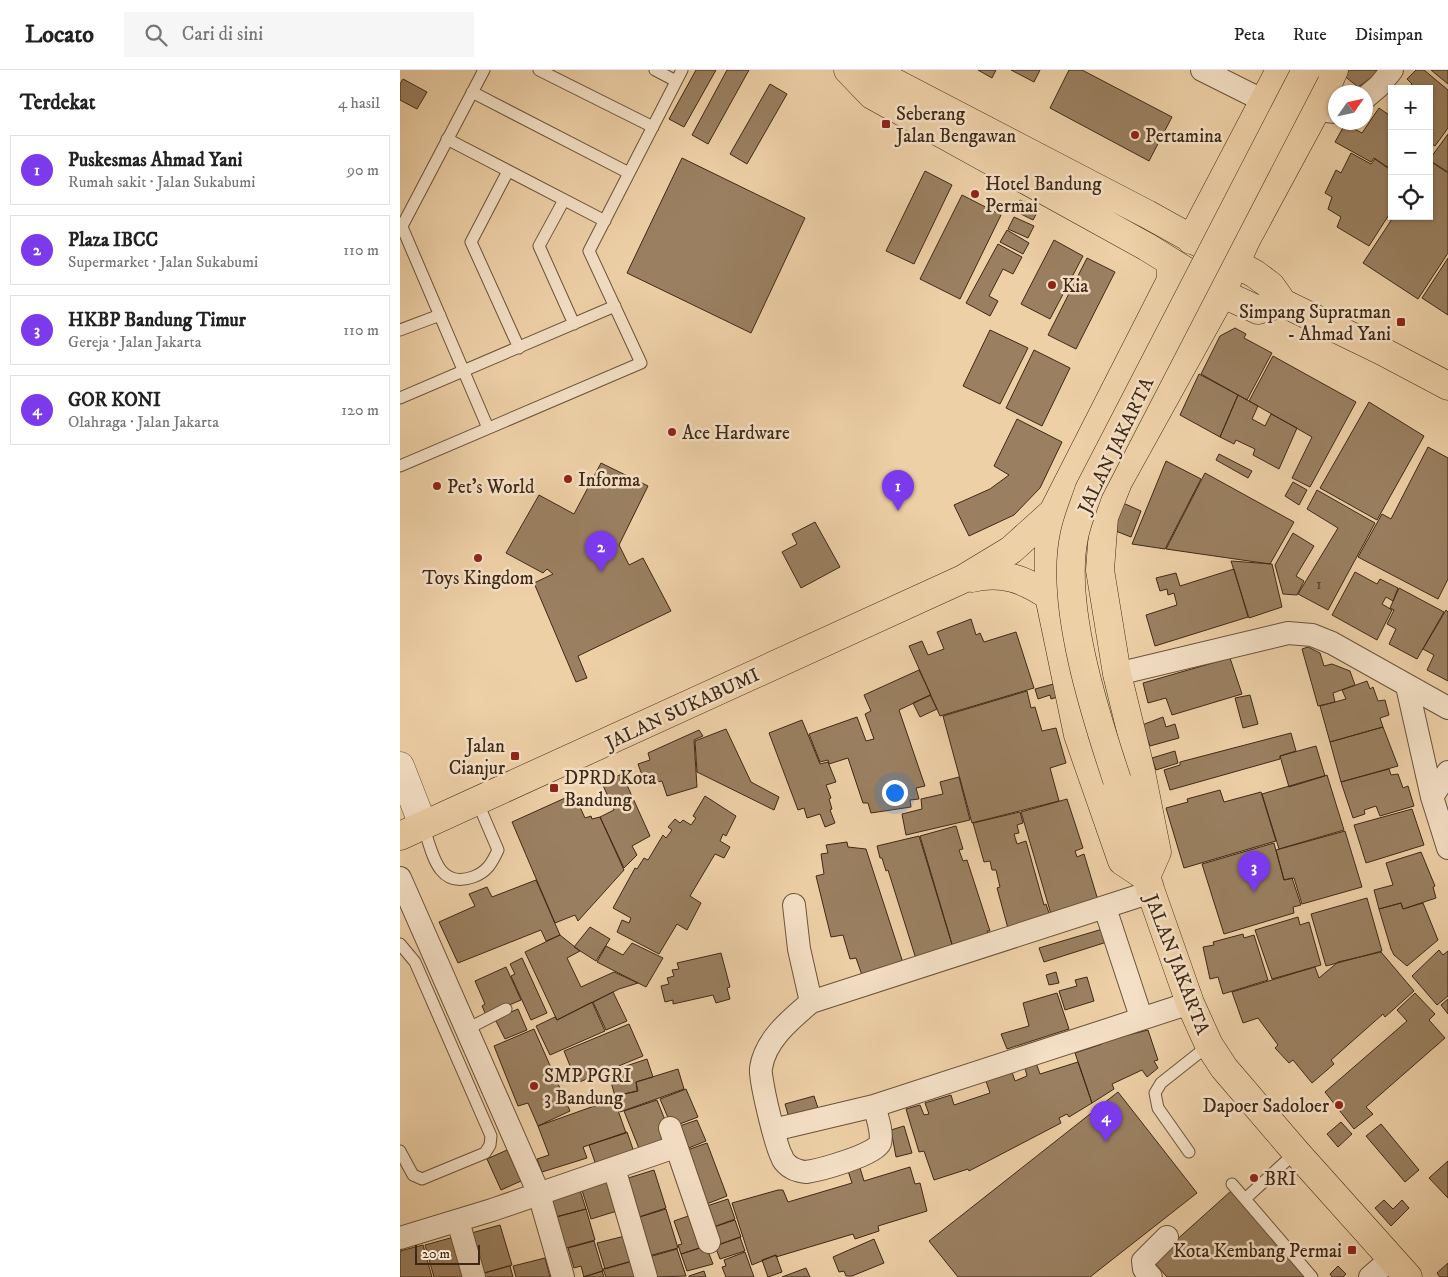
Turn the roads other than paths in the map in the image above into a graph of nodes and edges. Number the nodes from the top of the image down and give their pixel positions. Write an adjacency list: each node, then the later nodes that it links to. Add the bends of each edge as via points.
1 (484, 70): 13 (lane)
2 (539, 70): 16 (lane)
3 (655, 70): 10 (lane)
4 (848, 70): 11 (main road)
5 (1202, 70): 14 (street)
6 (1280, 70): 14 (main road)
7 (1306, 70): 51 (main road, JALAN JAKARTA, bridge, via 1090,490 1074,537 1071,586 1078,638)
8 (1334, 70): 15 (main road, JALAN JAKARTA)
9 (1392, 70): 12 (street)
10 (679, 75): 16 (lane)
11 (876, 83): 23 (main road); 25 (main road)
12 (1373, 91)
13 (472, 92): 17 (lane); 19 (lane)
14 (1264, 101): 23 (main road)
15 (1326, 111): 24 (main road, JALAN JAKARTA)
16 (653, 127): 19 (lane)
17 (447, 139): 18 (lane); 22 (lane)
18 (508, 171): 20 (lane); 32 (lane, via 471,242)
19 (630, 172): 21 (lane)
20 (564, 200): 21 (lane); 30 (lane, via 539,246)
21 (605, 221): 28 (lane, via 589,251)
22 (401, 228): 29 (lane)
23 (1197, 229): 24 (main road)
24 (1240, 254): 26 (main road, JALAN JAKARTA); 27 (main road)
25 (1171, 263): 26 (main road); 38 (main road, JALAN JAKARTA, via 1171,280)
26 (1221, 293): 27 (main road, via 1258,310); 41 (main road, JALAN JAKARTA, via 1118,482 1104,517 1100,570)
27 (1283, 302): 34 (main road)
28 (615, 306): 30 (lane); 36 (lane, via 642,363)
29 (440, 315): 31 (lane); 33 (lane)
30 (574, 324): 32 (lane)
31 (400, 330)
32 (519, 348): 33 (lane)
33 (464, 371): 35 (lane); 36 (lane)
34 (1448, 386)
35 (400, 398)
36 (488, 428): 37 (lane)
37 (400, 466)
38 (1053, 512): 39 (main road, JALAN SUKABUMI, via 1012,550); 40 (main road, JALAN JAKARTA)
39 (963, 580): 40 (main road, JALAN SUKABUMI, via 986,575 1008,576 1030,583); 47 (main road, JALAN SUKABUMI)
40 (1049, 596): 51 (main road, JALAN JAKARTA, via 1078,735 1102,806 1122,861)
41 (1117, 674): 42 (street, via 1288,633 1312,635 1332,643); 51 (main road, JALAN JAKARTA, via 1157,852)
42 (1407, 686): 43 (street); 46 (street)
43 (1448, 708)
44 (400, 766): 48 (street)
45 (1448, 772): 46 (street)
46 (1432, 797): 49 (street)
47 (477, 801): 48 (main road, JALAN SUKABUMI); 48 (lane, via 498,850 491,866 476,876 460,882 446,878)
48 (412, 831)
49 (1448, 848)
50 (400, 878): 59 (street)
51 (1148, 885): 53 (street); 56 (main road, JALAN JAKARTA)
52 (794, 905): 55 (street, via 799,949)
53 (1105, 908): 55 (street); 58 (street)
54 (400, 944): 63 (lane, via 415,962 491,1136 490,1146 476,1158 422,1179 413,1175)
55 (811, 1002): 62 (street, via 784,1025 760,1069)
56 (1190, 1003): 58 (street); 60 (main road, JALAN JAKARTA)
57 (506, 1009): 59 (lane)
58 (1141, 1018): 61 (street)
59 (467, 1029): 68 (street)
60 (1209, 1045): 64 (lane, via 1161,1083 1155,1093 1158,1108); 65 (main road, JALAN JAKARTA, via 1224,1068)
61 (874, 1106): 62 (street); 62 (street, via 881,1138 874,1150 805,1172 791,1168 782,1158)
62 (773, 1130)
63 (400, 1151)
64 (1189, 1152)
65 (1296, 1152): 69 (lane); 74 (main road, JALAN JAKARTA)
66 (614, 1168): 68 (street); 73 (street, via 673,1137); 77 (street)
67 (1232, 1184): 69 (lane)
68 (539, 1194): 70 (street); 76 (street)
69 (1245, 1199): 79 (lane)
70 (458, 1221): 72 (street); 75 (street)
71 (1167, 1237): 78 (street, via 1143,1261 1144,1269)
72 (400, 1238)
73 (709, 1242)
74 (1400, 1268): 80 (street)
75 (474, 1277)
76 (563, 1277)
77 (646, 1277)
78 (1151, 1277)
79 (1312, 1277)
80 (1370, 1277)

